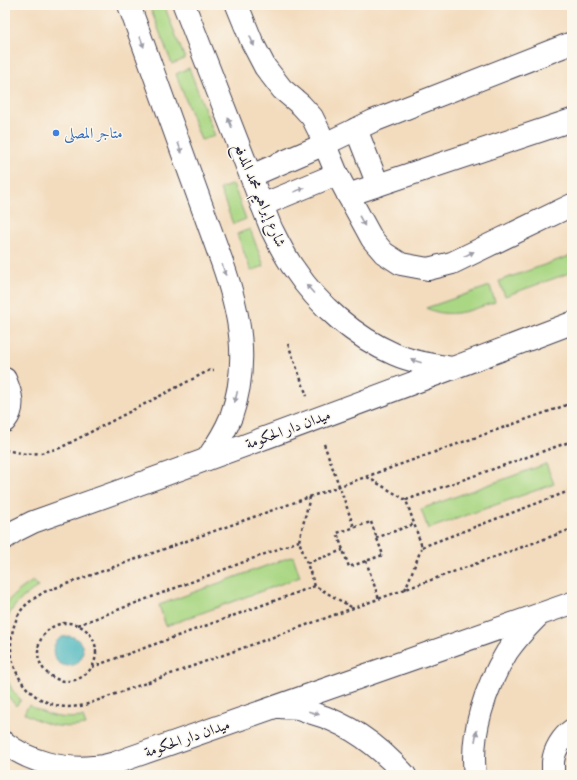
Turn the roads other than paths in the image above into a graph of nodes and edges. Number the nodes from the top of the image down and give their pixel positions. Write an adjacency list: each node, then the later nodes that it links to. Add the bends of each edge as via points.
1 (129, 5): 18 (main road, one-way to 18, via 231,288 237,316 241,344 237,396 230,418)
2 (184, 5): 9 (main road, شارع إبراهيم محمد المدفع, one-way to 2)
3 (238, 5): 7 (main road, one-way to 7, via 265,67 312,117)
4 (572, 43): 6 (main road)
5 (572, 120): 10 (main road)
6 (356, 129): 7 (main road); 10 (main road)
7 (325, 144): 8 (main road); 9 (main road)
8 (337, 174): 11 (main road); 12 (main road, one-way to 8)
9 (251, 176): 12 (main road, شارع إبراهيم محمد المدفع)
10 (378, 185): 11 (main road)
11 (348, 195): 13 (main road, one-way to 13, via 372,239 384,253 402,264 428,268 452,263)
12 (262, 205): 15 (main road, شارع إبراهيم محمد المدفع, one-way to 12, via 394,354 341,322 294,270 271,228)
13 (572, 205)
14 (572, 323): 15 (main road, ميدان دار الحكومة)
15 (454, 368): 18 (main road, ميدان دار الحكومة)
16 (5, 379): 17 (main road, via 12,405)
17 (5, 421)
18 (207, 459): 19 (main road, ميدان دار الحكومة)
19 (52, 515): 20 (main road); 21 (main road, ميدان دار الحكومة, via 27,525)
20 (5, 521)
21 (5, 538)
22 (572, 603): 23 (main road, ميدان دار الحكومة)
23 (539, 615): 24 (main road, ميدان دار الحكومة); 30 (main road, one-way to 23, via 475,743 487,694 508,651)
24 (275, 707): 27 (main road, ميدان دار الحكومة); 29 (main road, one-way to 29, via 297,708 342,724 381,751)
25 (572, 730): 31 (main road, via 558,746 553,761)
26 (5, 743): 27 (main road, ميدان دار الحكومة, via 32,759 52,765 72,768)
27 (115, 763): 28 (main road)
28 (95, 775)
29 (405, 775)
30 (475, 775)
31 (553, 775)

